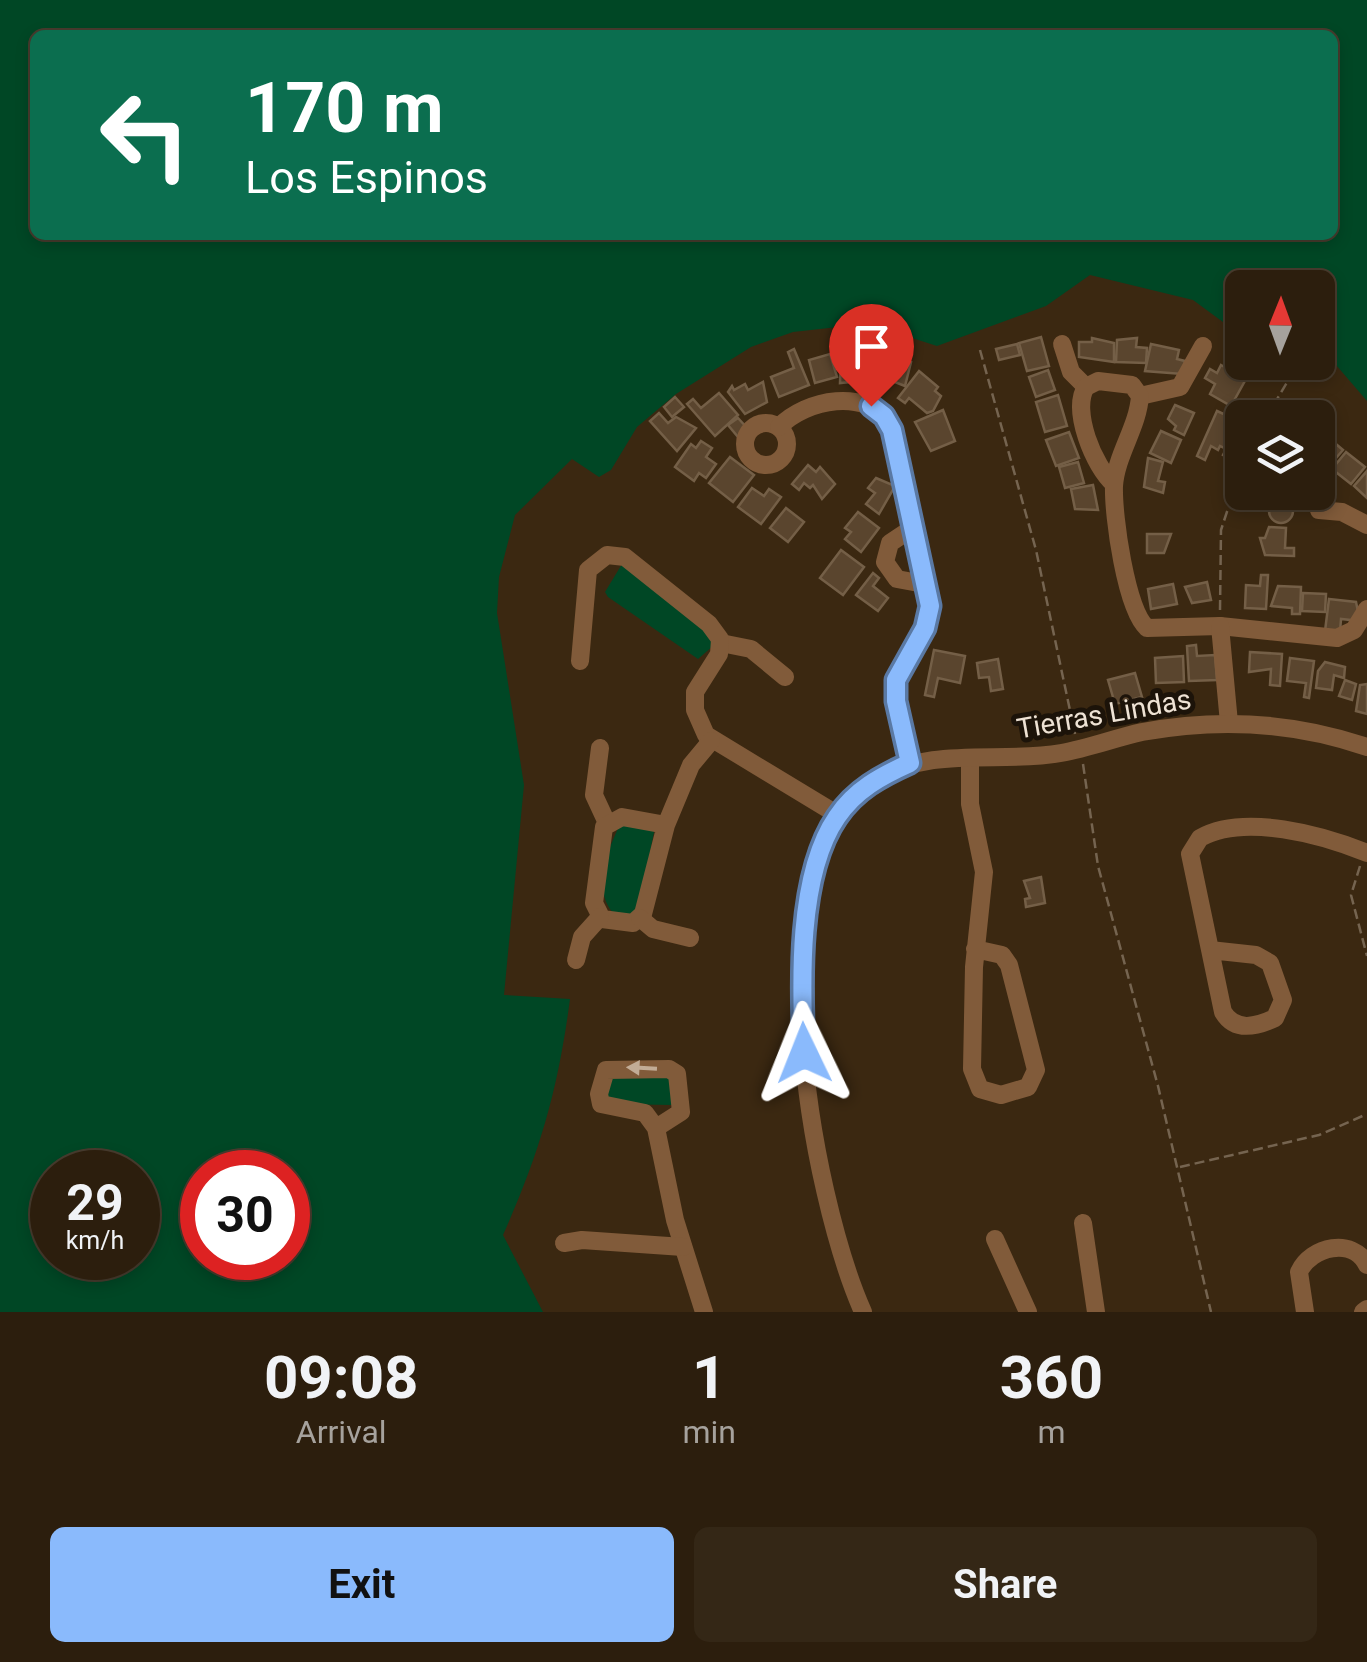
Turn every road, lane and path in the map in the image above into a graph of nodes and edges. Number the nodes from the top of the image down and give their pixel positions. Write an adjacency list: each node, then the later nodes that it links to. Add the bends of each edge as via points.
1 (1062, 344): 4 (street)
2 (1203, 346): 5 (street, via 1180,386)
3 (980, 350): 19 (path, via 1036,550)
4 (1086, 387): 5 (street, via 1098,381 1126,384); 7 (street, via 1080,401 1084,419 1097,464)
5 (1140, 396): 7 (street)
6 (779, 427): 11 (street, via 800,410 832,402 880,411 892,430)
7 (1114, 484): 14 (street, via 1139,620 1158,631)
8 (1228, 510): 14 (path, via 1221,530)
9 (1319, 510): 10 (street, via 1342,512)
10 (1367, 526)
11 (911, 529): 12 (street); 12 (street, via 890,542 885,562 897,579)
12 (924, 584): 25 (street, via 928,621 903,662 896,690)
13 (1367, 609): 14 (street, via 1354,630 1337,638)
14 (1220, 626): 18 (street)
15 (721, 644): 16 (street, via 709,624 629,560 607,555 591,566 584,582); 17 (street, via 751,649); 20 (street, via 695,692 698,720)
16 (580, 661)
17 (785, 678)
18 (1230, 722): 21 (street, Tierras Lindas, via 1314,732); 23 (street, Tierras Lindas, via 1171,727 1040,757)
19 (1075, 736)
20 (711, 741): 26 (street); 28 (street, via 691,765)
21 (1367, 747)
22 (600, 748): 27 (street, via 594,795)
23 (970, 758): 25 (street, Tierras Lindas); 33 (street, via 970,804 984,872)
24 (1083, 762): 39 (path, via 1098,866)
25 (910, 763): 26 (street, Tierras Lindas, via 875,780)
26 (838, 815): 46 (street, Tierras Lindas, via 816,866 806,931 805,1084 825,1203)
27 (607, 823): 28 (street, via 622,817); 30 (street, via 594,904)
28 (666, 825): 31 (street)
29 (1367, 852): 34 (street, via 1286,830 1200,838 1190,854); 35 (path, via 1351,895)
30 (600, 917): 31 (street, via 618,923); 36 (street, via 582,937)
31 (640, 918): 32 (street, via 653,929)
32 (690, 938)
33 (976, 949): 33 (street, via 976,1083 995,1095 1023,1090 1036,1070 1009,965 1002,955)
34 (1210, 950): 34 (street, via 1266,960 1282,995 1279,1014 1252,1026 1228,1020)
35 (1367, 956)
36 (576, 960)
37 (1367, 1114): 39 (path, via 1319,1135)
38 (656, 1128): 38 (street, one-way to 38, via 682,1112 678,1074 606,1070 599,1102 645,1113); 43 (street)
39 (1178, 1168): 49 (path)
40 (1083, 1223): 48 (street)
41 (995, 1239): 47 (street)
42 (564, 1243): 43 (street)
43 (684, 1247): 45 (street)
44 (1367, 1266): 50 (street, via 1347,1248 1310,1258 1299,1272)
45 (702, 1312)
46 (863, 1312)
47 (1028, 1312)
48 (1096, 1312)
49 (1211, 1312)
50 (1305, 1312)

